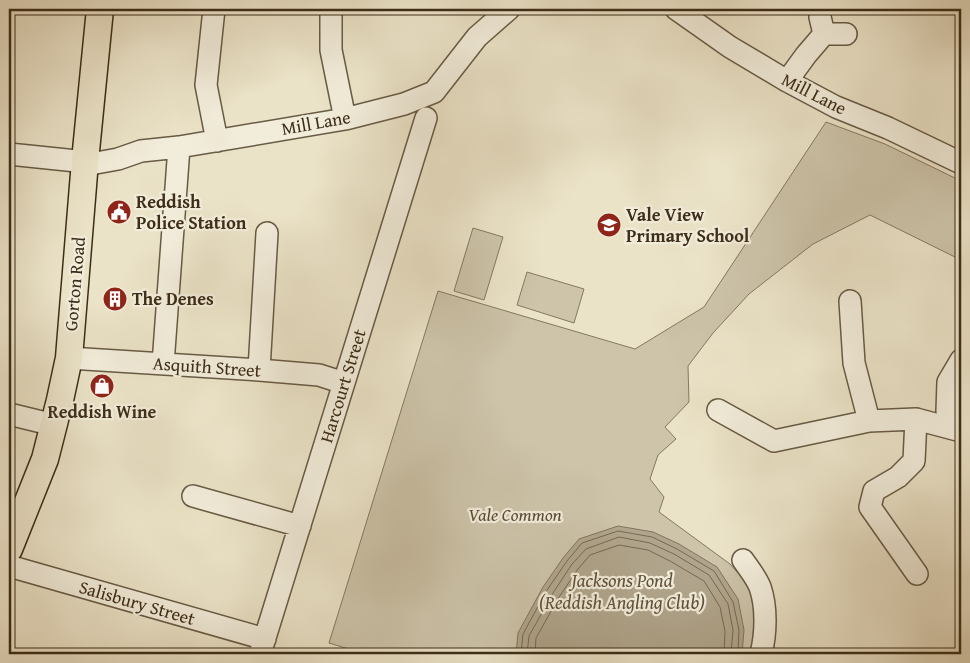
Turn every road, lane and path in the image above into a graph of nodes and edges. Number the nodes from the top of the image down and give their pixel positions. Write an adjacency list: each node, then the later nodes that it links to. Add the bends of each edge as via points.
1 (100, 9): 10 (main road, Gorton Road)
2 (214, 9): 11 (street, via 206,86)
3 (331, 9): 9 (street, via 331,50)
4 (509, 9): 9 (street, Mill Lane, via 477,37 434,92 404,104)
5 (676, 9): 7 (street, Mill Lane)
6 (846, 34): 7 (street, via 822,26)
7 (787, 81): 16 (street, Mill Lane, via 836,107)
8 (426, 118): 23 (street, Harcourt Street)
9 (345, 119): 11 (street, Mill Lane)
10 (87, 136): 13 (street, via 111,148); 15 (main road, Gorton Road)
11 (217, 140): 12 (street, Mill Lane)
12 (179, 147): 13 (street, Mill Lane); 21 (street)
13 (141, 152): 15 (street, Mill Lane, via 96,163)
14 (9, 154): 15 (street, Mill Lane)
15 (85, 161): 19 (main road, Gorton Road)
16 (961, 163)
17 (267, 233): 22 (street)
18 (850, 301): 27 (street, via 854,363)
19 (69, 358): 21 (street, Asquith Street); 28 (main road, Gorton Road)
20 (961, 360): 29 (street, via 948,382 947,411)
21 (163, 364): 22 (street, Asquith Street)
22 (259, 370): 23 (street, Asquith Street, via 320,376)
23 (344, 383): 31 (street, Harcourt Street)
24 (718, 410): 27 (street, via 774,441)
25 (9, 414): 28 (street)
26 (916, 419): 27 (street); 29 (street); 35 (street, via 914,462 898,477 874,491 870,507)
27 (869, 421)
28 (54, 424): 32 (main road, Gorton Road, via 45,459)
29 (958, 429)
30 (193, 496): 31 (street)
31 (300, 526): 36 (street, Harcourt Street)
32 (10, 543)
33 (743, 560): 37 (street, via 762,596 765,617)
34 (9, 566): 36 (street, Salisbury Street)
35 (917, 574)
36 (262, 647)
37 (761, 654)

